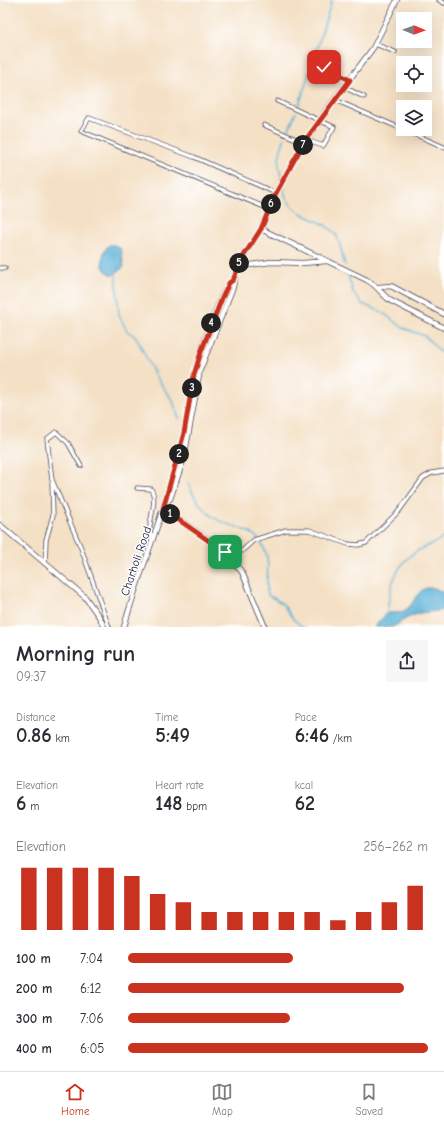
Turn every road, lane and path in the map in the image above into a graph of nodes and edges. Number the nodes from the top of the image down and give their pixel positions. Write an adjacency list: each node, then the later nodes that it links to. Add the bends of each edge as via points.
1 (398, 0): 4 (street, Charholi Road)
2 (439, 0): 3 (street)
3 (444, 3)
4 (375, 44): 5 (street); 7 (street, Charholi Road)
5 (395, 52)
6 (324, 67): 7 (street)
7 (350, 80): 8 (street, Charholi Road)
8 (344, 87): 9 (street); 10 (street, Charholi Road)
9 (364, 97)
10 (335, 100): 12 (street, Charholi Road); 15 (street)
11 (277, 101): 12 (street)
12 (321, 120): 14 (street, Charholi Road); 14 (street, via 334,127 325,144 320,146)
13 (264, 126): 14 (street)
14 (306, 141): 16 (street, Charholi Road)
15 (444, 147)
16 (276, 193): 17 (street, Charholi Road); 17 (street, via 194,157 89,118 81,131)
17 (269, 209): 18 (street, Charholi Road)
18 (261, 229): 19 (street); 20 (street, Charholi Road)
19 (327, 261): 20 (street, via 271,262); 23 (street)
20 (237, 267): 30 (street, Charholi Road, via 233,287 203,358 192,401 189,435 181,468 174,491)
21 (0, 268): 22 (street)
22 (5, 268)
23 (378, 287): 24 (street, via 391,286); 25 (street, via 384,296)
24 (444, 314)
25 (444, 328)
26 (82, 466): 28 (street, via 68,443 56,432 47,439)
27 (444, 471): 33 (street, via 423,478 399,511 366,543 348,544 309,530 293,530 254,540 242,551)
28 (52, 480): 34 (street, via 53,515 46,540); 36 (street, via 81,548)
29 (137, 488): 32 (street, via 148,487 154,493 150,530)
30 (163, 509): 32 (street, Charholi Road); 33 (street)
31 (0, 526): 34 (street)
32 (153, 540): 37 (street, Charholi Road)
33 (225, 552): 38 (street, via 242,572)
34 (45, 564): 35 (street, via 85,597)
35 (104, 627)
36 (109, 627)
37 (124, 627)
38 (265, 627)

